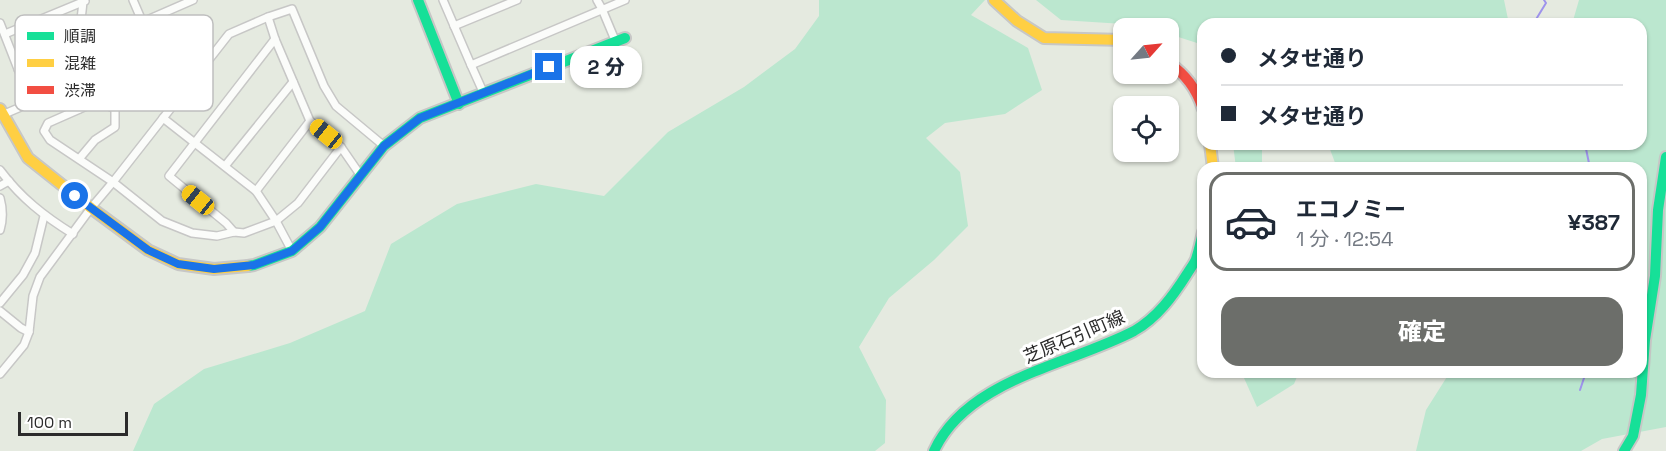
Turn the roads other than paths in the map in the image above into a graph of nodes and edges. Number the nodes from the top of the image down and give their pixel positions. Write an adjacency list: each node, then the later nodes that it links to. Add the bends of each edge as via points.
1 (133, 0): 12 (street)
2 (193, 0): 13 (street)
3 (418, 0): 29 (street)
4 (443, 0): 16 (street)
5 (517, 0): 16 (street)
6 (597, 0): 10 (street)
7 (625, 0): 10 (street)
8 (994, 0): 21 (street, via 1016,21 1044,38)
9 (85, 1): 11 (street)
10 (602, 9): 20 (street); 24 (street)
11 (51, 15)
12 (139, 15)
13 (157, 15)
14 (268, 17): 19 (street); 22 (street, via 229,34); 37 (street, via 292,9 336,106)
15 (0, 23): 18 (street)
16 (454, 26): 24 (street)
17 (15, 30): 18 (street)
18 (4, 34): 23 (street)
19 (275, 39): 26 (street); 36 (street)
20 (620, 39): 28 (street)
21 (1113, 40)
22 (213, 55)
23 (15, 62)
24 (471, 65): 28 (street)
25 (1179, 71): 27 (street)
26 (293, 82): 35 (street); 41 (street)
27 (1197, 91)
28 (484, 94): 29 (street)
29 (459, 104): 37 (street, via 420,118)
30 (73, 111): 40 (street, via 48,123 44,131 50,140)
31 (115, 111): 40 (street, via 115,127 95,140)
32 (169, 111): 34 (street)
33 (1, 114): 49 (street, via 28,158)
34 (164, 118): 36 (street); 45 (street)
35 (310, 121): 38 (street); 47 (street)
36 (195, 144): 41 (street); 53 (street, via 169,176)
37 (384, 146): 43 (street)
38 (341, 147): 43 (street); 51 (street, via 298,203)
39 (1666, 157): 59 (street)
40 (79, 159): 45 (street)
41 (225, 166): 47 (street)
42 (0, 170): 44 (street)
43 (361, 176): 55 (street, via 320,227)
44 (9, 182): 46 (street); 50 (street)
45 (113, 182): 49 (street); 53 (street, via 162,221 192,233 217,236)
46 (0, 186)
47 (256, 191): 51 (street)
48 (0, 198): 52 (street)
49 (91, 208): 54 (street); 55 (street, via 148,250 178,264 214,269 254,265)
50 (44, 216): 54 (street); 57 (street, via 35,253)
51 (276, 221): 53 (street, via 244,233); 55 (street)
52 (0, 230)
53 (234, 232)
54 (73, 234): 60 (street, via 40,277 33,296)
55 (292, 251)
56 (1197, 256): 63 (street, 芝原石引町線, via 1172,299 1135,330 995,389 965,410 940,438)
57 (0, 303)
58 (0, 311): 60 (street)
59 (1647, 327)
60 (29, 332): 61 (street, via 24,345)
61 (1, 371)
62 (1642, 378): 64 (street, via 1633,435)
63 (934, 451)
64 (1624, 451)

